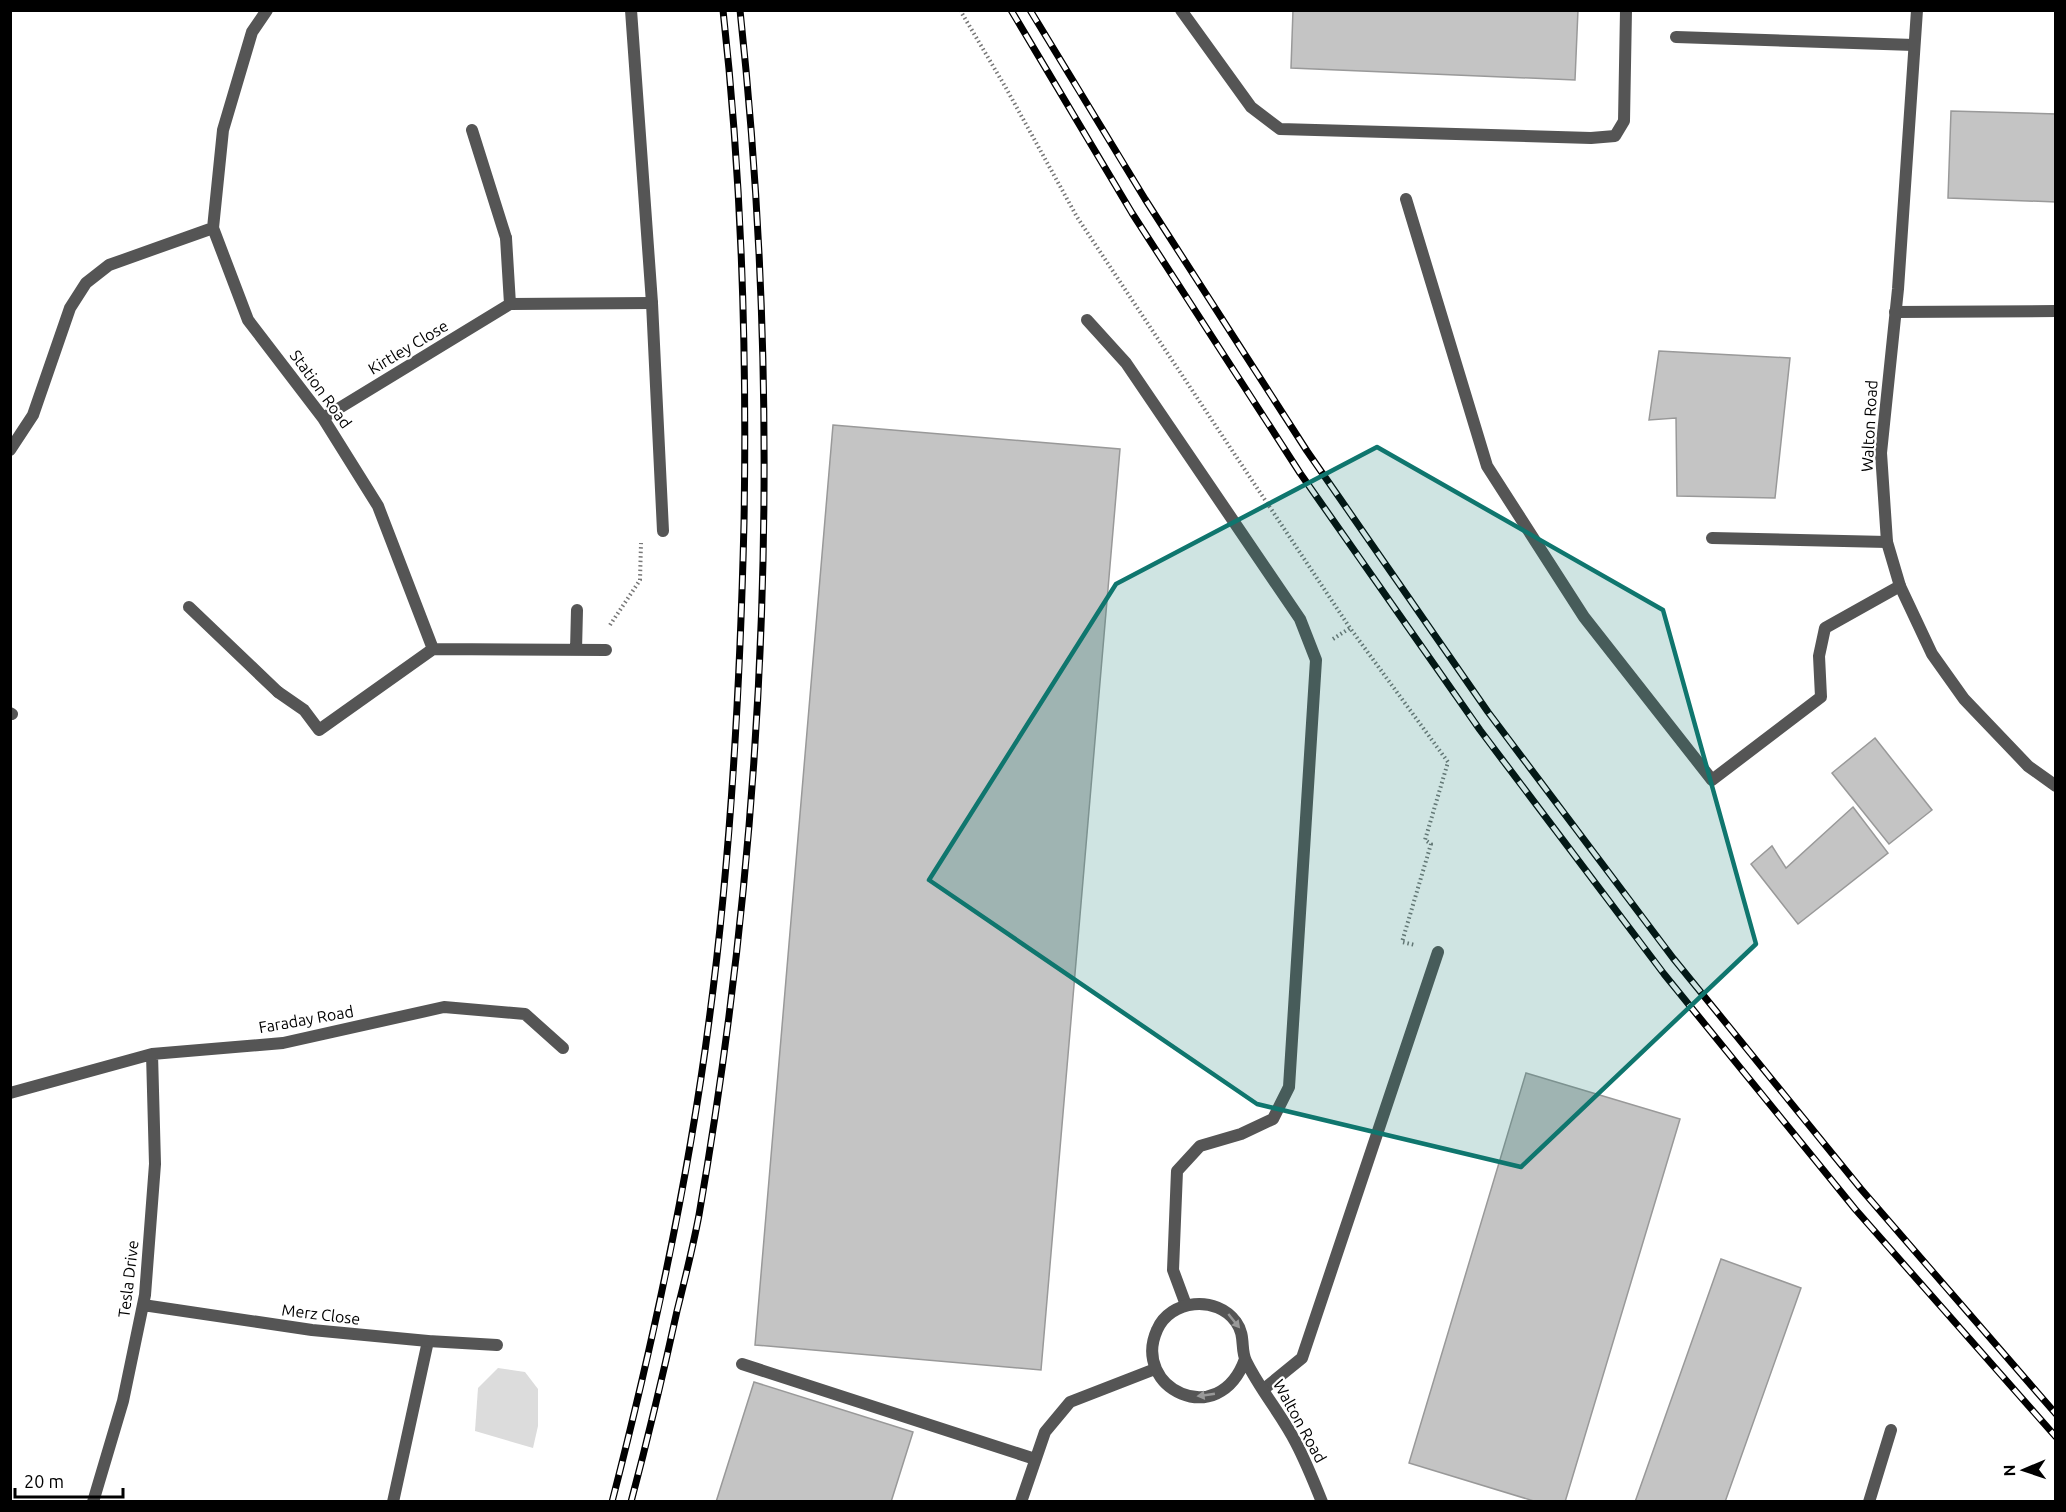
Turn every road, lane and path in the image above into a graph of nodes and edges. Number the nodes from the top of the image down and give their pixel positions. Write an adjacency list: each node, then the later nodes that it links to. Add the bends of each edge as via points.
1 (267, 10): 10 (street, Station Road, via 252,32 223,130)
2 (631, 10): 11 (street)
3 (1181, 10): 4 (street, via 1251,107 1280,129 1591,138 1615,136 1624,121)
4 (1626, 10)
5 (1917, 10): 7 (street, Walton Road)
6 (1676, 37): 7 (street)
7 (1914, 45): 14 (street, Walton Road)
8 (472, 130): 12 (street, via 507,238)
9 (1406, 199): 21 (street, via 1487,466 1584,617 1712,780 1821,697 1819,656 1825,628)
10 (213, 228): 16 (street, Station Road, via 249,320); 17 (street, via 109,265 86,283 70,308 33,415)
11 (652, 303): 12 (street); 18 (street)
12 (510, 304): 16 (street, Kirtley Close)
13 (2055, 311): 14 (street)
14 (1895, 312): 20 (street, Walton Road, via 1881,453)
15 (1087, 320): 33 (street, via 1126,363 1300,619 1316,660 1288,1087 1273,1119 1200,1146 1177,1171 1173,1270)
16 (323, 418): 24 (street, Station Road, via 378,506)
17 (10, 450)
18 (663, 531): 26 (path, via 640,532 640,580 607,630)
19 (1712, 538): 20 (street)
20 (1887, 542): 21 (street, Walton Road)
21 (1900, 585): 27 (street, Walton Road, via 1932,654 1964,699 2028,766)
22 (189, 607): 24 (street, via 278,692 304,710 319,730)
23 (577, 610): 25 (street)
24 (433, 648): 25 (street)
25 (576, 650): 26 (street)
26 (606, 650)
27 (2055, 786)
28 (1438, 952): 39 (street, via 1302,1358)
29 (563, 1048): 30 (street, Faraday Road, via 525,1014 444,1007 283,1043)
30 (152, 1054): 31 (street, Faraday Road); 32 (street, Tesla Drive, via 155,1164)
31 (10, 1093)
32 (143, 1305): 34 (street, Merz Close, via 312,1330); 42 (street, Tesla Drive, via 123,1401)
33 (1186, 1305): 36 (street, Walton Road, one-way to 36, via 1202,1303 1224,1310 1244,1336); 38 (street, via 1166,1317 1156,1330 1152,1353)
34 (428, 1341): 35 (street, Merz Close); 43 (street)
35 (497, 1345)
36 (1245, 1359): 38 (street, one-way to 38, via 1240,1374 1229,1387 1206,1397 1175,1391); 39 (street, Walton Road)
37 (742, 1364): 41 (street)
38 (1155, 1369): 41 (street, via 1070,1402 1045,1432)
39 (1264, 1389): 45 (street, Walton Road, via 1296,1443)
40 (1891, 1430): 46 (street)
41 (1035, 1459): 44 (street)
42 (93, 1502)
43 (393, 1502)
44 (1021, 1502)
45 (1322, 1502)
46 (1869, 1502)

